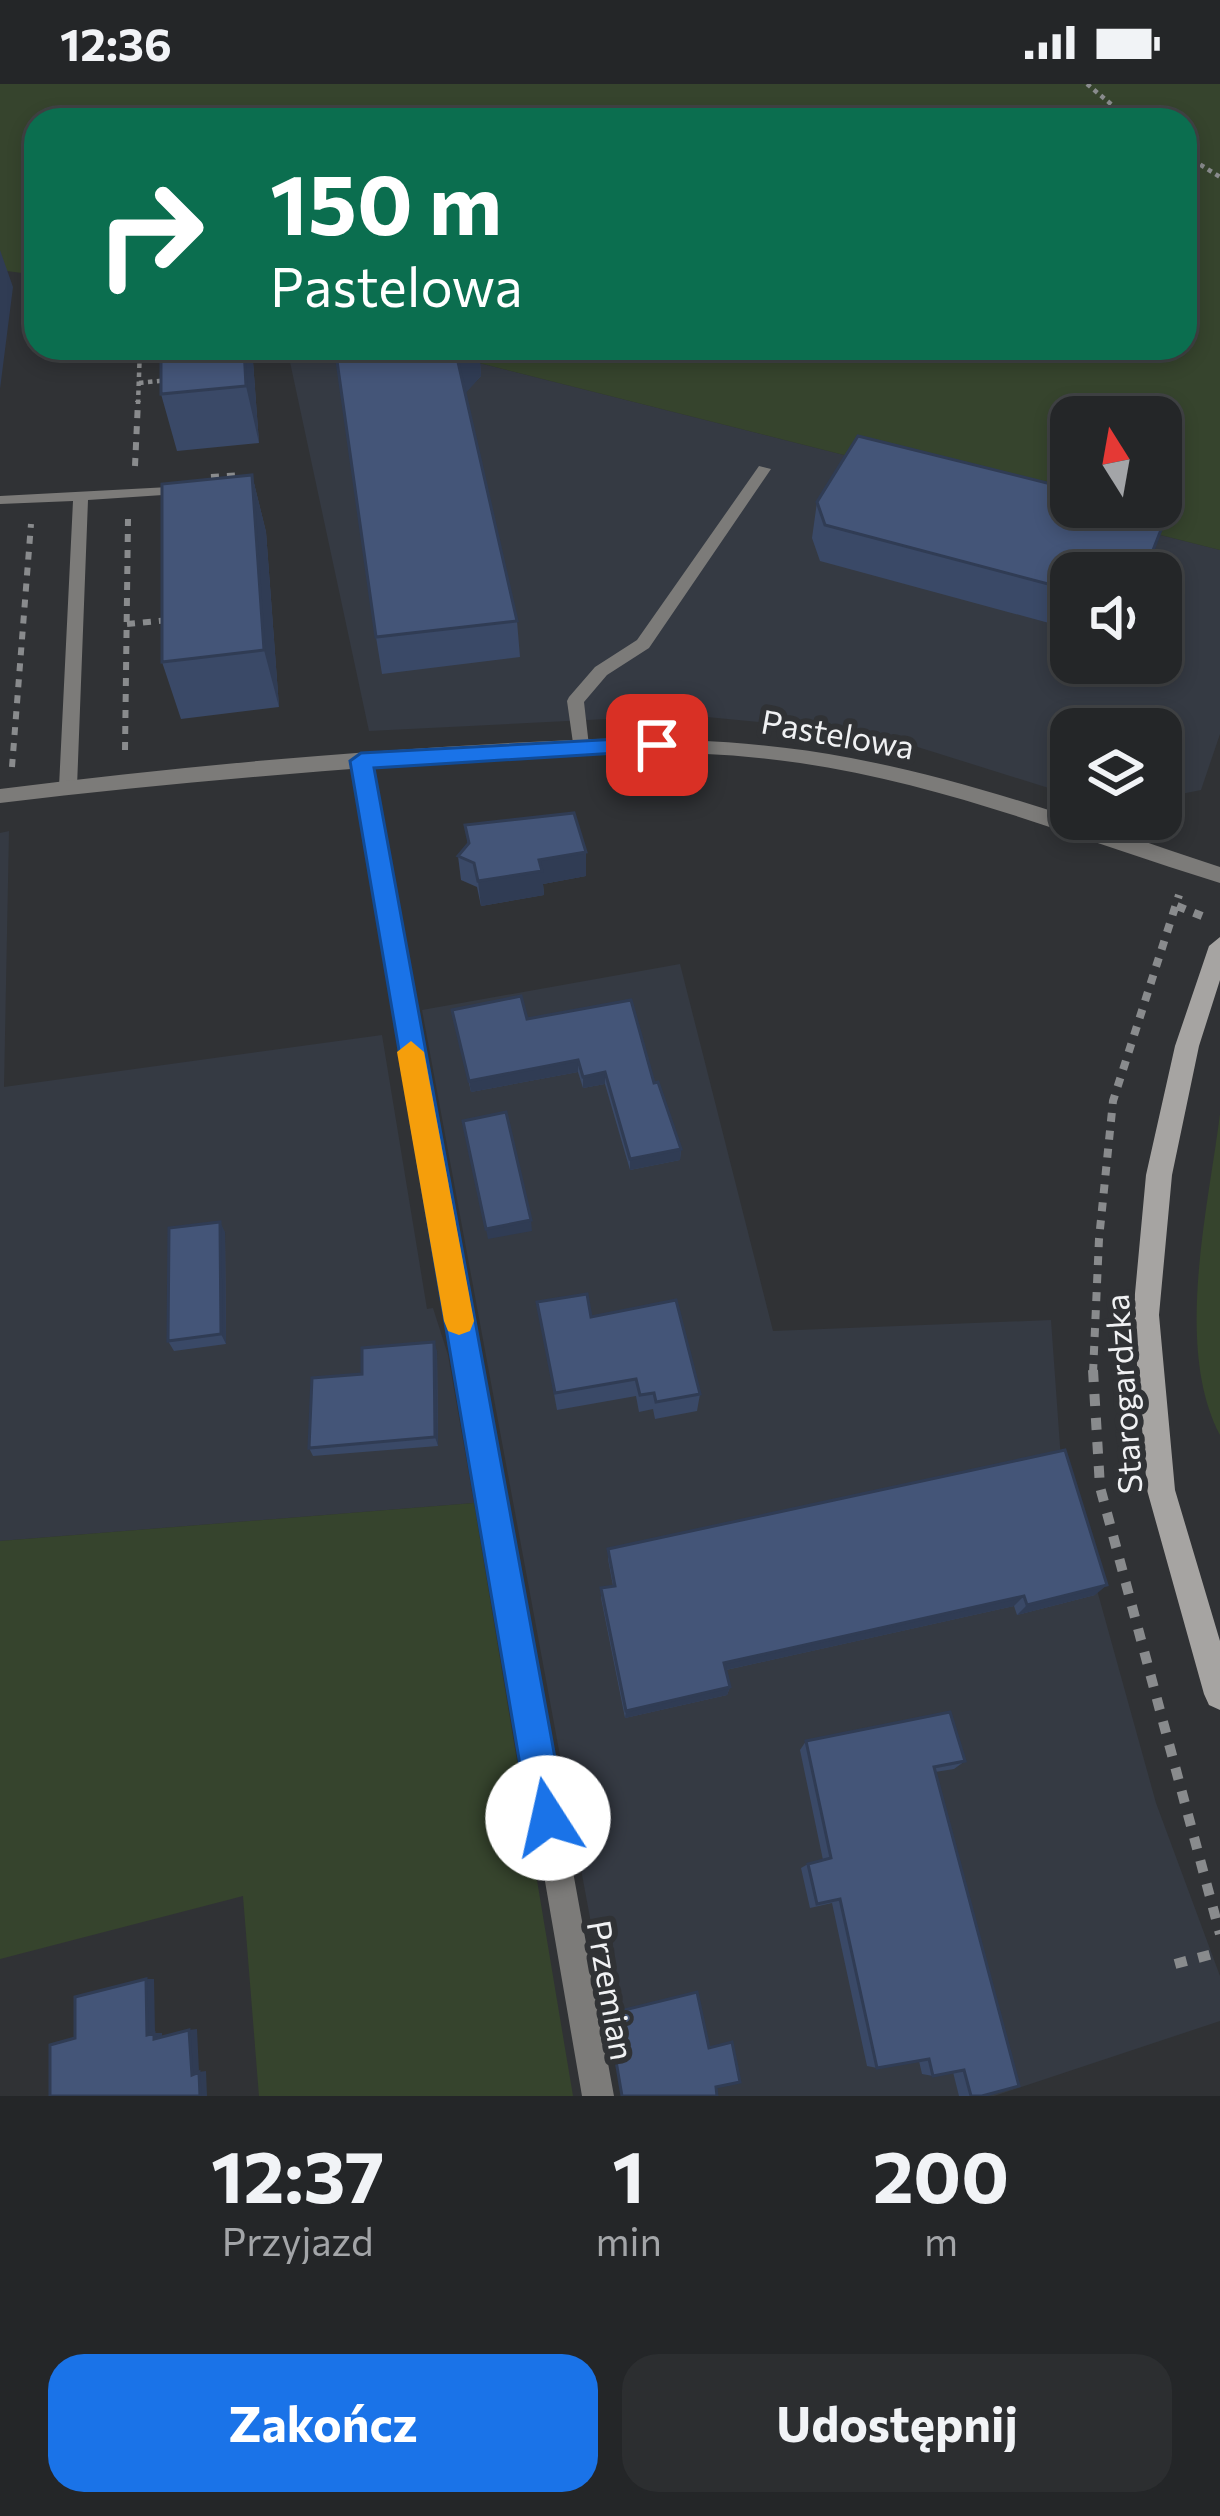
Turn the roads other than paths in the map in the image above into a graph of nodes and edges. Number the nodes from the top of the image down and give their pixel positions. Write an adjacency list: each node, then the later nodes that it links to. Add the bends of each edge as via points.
1 (764, 470): 5 (lane, via 643,644 601,671 575,701)
2 (198, 489): 3 (lane)
3 (81, 496): 4 (lane); 7 (lane)
4 (0, 500)
5 (580, 746): 6 (street, Pastelowa); 9 (street, Pastelowa, via 740,749 886,772)
6 (361, 761): 7 (street, Pastelowa); 12 (lane, Przemian)
7 (68, 787): 8 (street, Pastelowa)
8 (0, 796)
9 (1220, 875)
10 (1220, 946): 11 (main road, Starogardzka, via 1187,1046 1159,1175 1146,1315 1161,1490)
11 (1220, 1694)
12 (598, 2096)

